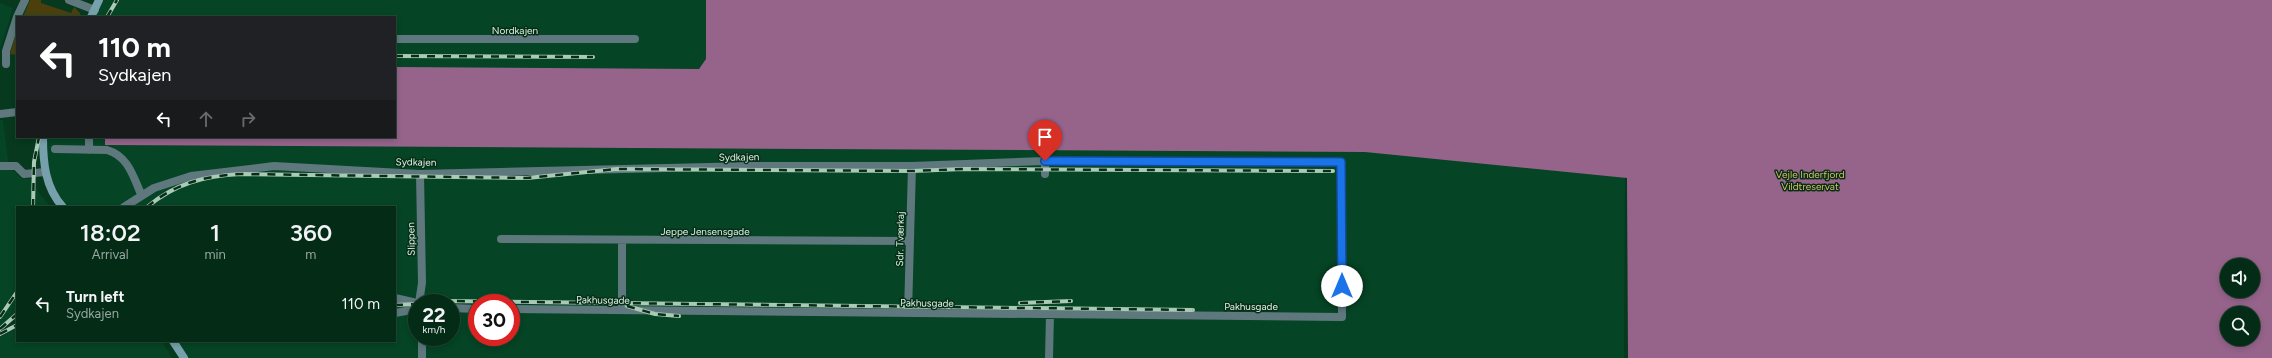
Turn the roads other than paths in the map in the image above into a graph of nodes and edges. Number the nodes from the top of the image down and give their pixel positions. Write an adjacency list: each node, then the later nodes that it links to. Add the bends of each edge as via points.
1 (25, 0): 5 (street)
2 (69, 0): 4 (street)
3 (99, 0): 4 (main road)
4 (93, 14)
5 (17, 16)
6 (16, 20): 9 (street, via 8,46)
7 (396, 39): 8 (street, Nordkajen)
8 (635, 39)
9 (6, 64)
10 (16, 112): 11 (street)
11 (0, 114)
12 (43, 138): 19 (main road)
13 (89, 138): 15 (street)
14 (55, 149): 15 (street)
15 (89, 150): 22 (street, via 115,153 125,160)
16 (1045, 161): 18 (street, Sydkajen); 21 (street); 37 (street, Sydkajen, via 1341,162)
17 (0, 166): 19 (street, via 16,166 24,174)
18 (912, 166): 20 (street, Sydkajen, via 703,167); 27 (street, Sdr. Tværkaj)
19 (45, 172): 23 (main road)
20 (420, 174): 22 (street, Sydkajen, via 274,166 191,176); 28 (street, Slippen, via 422,283)
21 (1045, 174)
22 (141, 194): 24 (street, Sydkajen)
23 (62, 206)
24 (125, 206)
25 (501, 239): 26 (street, Jeppe Jensensgade)
26 (622, 240): 27 (street, Jeppe Jensensgade); 32 (street)
27 (910, 241): 35 (street, Sdr. Tværkaj)
28 (420, 294)
29 (396, 298): 30 (street)
30 (408, 301)
31 (520, 309): 32 (street, Pakhusgade)
32 (622, 310): 35 (street, Pakhusgade)
33 (408, 311): 34 (street)
34 (396, 313)
35 (908, 313): 36 (street, Pakhusgade)
36 (1050, 314): 37 (street, Pakhusgade); 42 (street)
37 (1342, 317)
38 (174, 342): 40 (main road)
39 (422, 346): 41 (street)
40 (184, 358)
41 (422, 358)
42 (1049, 358)

